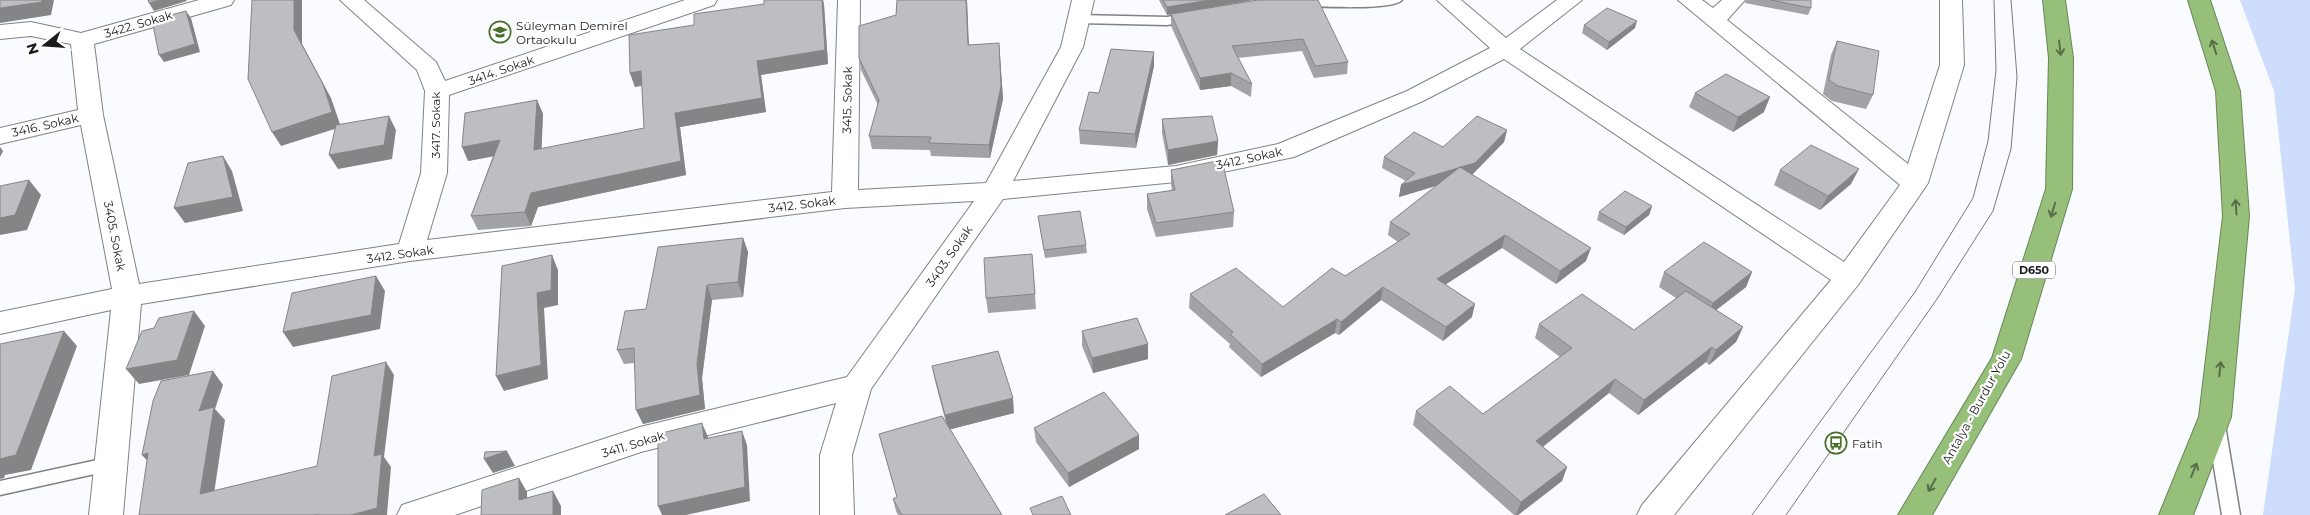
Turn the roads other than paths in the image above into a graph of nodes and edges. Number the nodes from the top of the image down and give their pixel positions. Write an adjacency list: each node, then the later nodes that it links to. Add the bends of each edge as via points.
1 (223, 0): 18 (street, 3422. Sokak)
2 (351, 0): 20 (street, 3417. Sokak, via 428,67)
3 (706, 0): 20 (street, 3414. Sokak)
4 (849, 0): 25 (street, 3415. Sokak)
5 (1396, 0): 13 (lane)
6 (1448, 0): 19 (street)
7 (1571, 0): 19 (street, 3412. Sokak)
8 (1689, 0): 16 (street)
9 (1734, 0): 16 (street)
10 (1951, 0): 23 (street, via 1952,65)
11 (2054, 0): 38 (highway, Antalya - Burdur Yolu / D650, one-way to 38, via 2061,58 2059,189 2006,359)
12 (2199, 0): 31 (highway, one-way to 12, via 2236,216 2228,91)
13 (1281, 3)
14 (1081, 10): 15 (lane, via 1167,21); 24 (street, 3403. Sokak, via 1072,47)
15 (1206, 15)
16 (1714, 20): 23 (street)
17 (0, 32): 18 (street, via 31,29)
18 (82, 40): 21 (street, 3405. Sokak)
19 (1504, 49): 24 (street, 3412. Sokak, via 1415,96 1285,151 1176,174); 27 (street)
20 (437, 91): 26 (street, 3417. Sokak, via 434,173)
21 (91, 115): 22 (street, 3416. Sokak); 28 (street, 3405. Sokak)
22 (0, 136)
23 (1915, 183): 27 (street)
24 (995, 191): 25 (street, 3412. Sokak); 30 (street, 3403. Sokak)
25 (845, 199): 26 (street, 3412. Sokak)
26 (410, 252): 28 (street, 3412. Sokak)
27 (1848, 278): 37 (street)
28 (127, 296): 29 (street, 3412. Sokak); 32 (street, 3405. Sokak)
29 (0, 323)
30 (857, 386): 35 (street, 3411. Sokak, via 640,440); 36 (street, 3403. Sokak, via 836,455)
31 (2215, 417): 39 (highway, one-way to 31); 40 (lane)
32 (111, 464): 33 (lane); 34 (street, 3405. Sokak)
33 (0, 488)
34 (106, 515)
35 (414, 515)
36 (837, 515)
37 (1654, 515)
38 (1915, 515)
39 (2176, 515)
40 (2231, 515)

